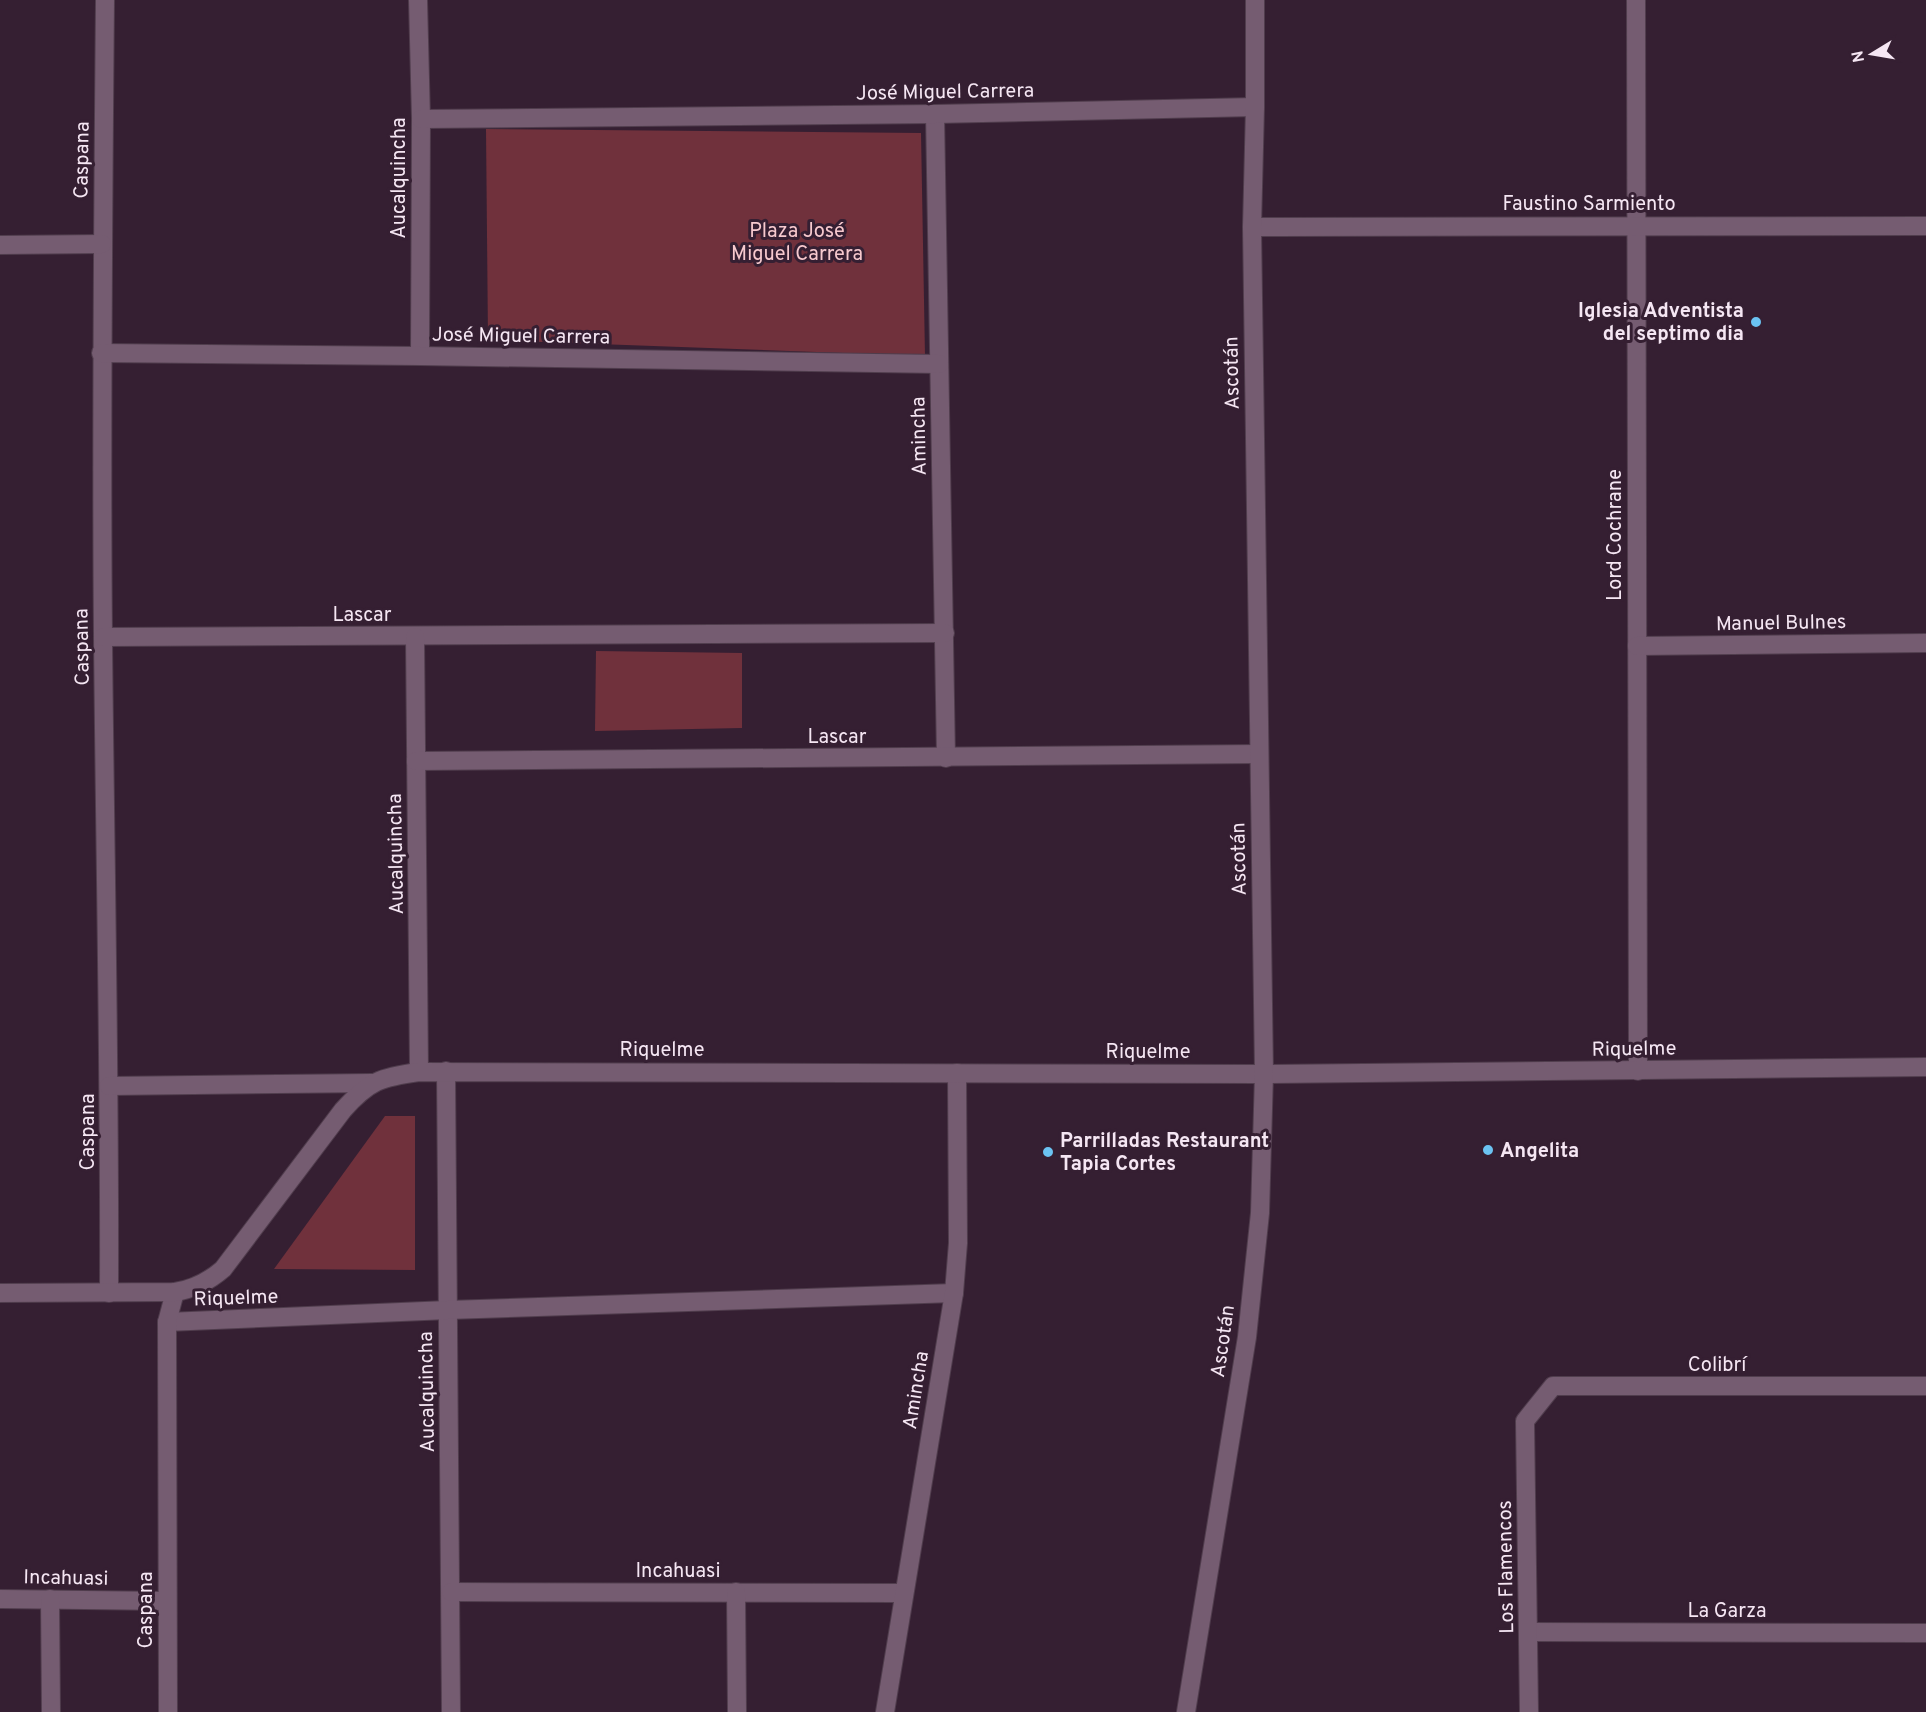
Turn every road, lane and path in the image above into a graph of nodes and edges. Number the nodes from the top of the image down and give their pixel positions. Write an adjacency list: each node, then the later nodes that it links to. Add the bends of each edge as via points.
1 (105, 0): 11 (street, Caspana)
2 (418, 0): 7 (street, Aucalquincha)
3 (1255, 0): 5 (street, Ascotán)
4 (1636, 0): 10 (street, Lord Cochrane)
5 (1255, 107): 6 (street, José Miguel Carrera); 9 (street, Ascotán)
6 (935, 114): 7 (street, José Miguel Carrera); 15 (street, Amincha)
7 (420, 119): 14 (street, Aucalquincha)
8 (1926, 225): 10 (street, Faustino Sarmiento)
9 (1252, 226): 10 (street, Faustino Sarmiento); 21 (street, Ascotán)
10 (1636, 226): 20 (street, Lord Cochrane)
11 (102, 244): 12 (street); 13 (street, Caspana)
12 (0, 245)
13 (101, 353): 14 (street, José Miguel Carrera); 17 (street, Caspana)
14 (420, 356): 15 (street, José Miguel Carrera)
15 (939, 364): 16 (street, Amincha)
16 (945, 633): 18 (street, Lascar); 22 (street, Amincha)
17 (103, 637): 18 (street, Lascar); 31 (street, Caspana)
18 (415, 637): 23 (street, Aucalquincha)
19 (1926, 643): 20 (street, Manuel Bulnes)
20 (1637, 646): 26 (street, Lord Cochrane)
21 (1259, 754): 22 (street, Lascar); 29 (street, Ascotán)
22 (946, 758): 23 (street, Lascar)
23 (416, 761): 27 (street, Aucalquincha)
24 (1926, 1067): 26 (street, Riquelme)
25 (446, 1071): 27 (street, Riquelme); 28 (street, Riquelme); 36 (street, Aucalquincha)
26 (1638, 1071): 29 (street, Riquelme)
27 (419, 1072): 30 (street, Riquelme)
28 (957, 1073): 29 (street, Riquelme); 35 (street, Amincha, via 958,1243)
29 (1263, 1074): 53 (street, Ascotán, via 1260,1213 1247,1336)
30 (372, 1083): 31 (street, Riquelme); 32 (street, Riquelme, via 343,1110 223,1269 197,1287)
31 (110, 1086): 34 (street, Caspana)
32 (175, 1292): 34 (street, Riquelme); 37 (street, Caspana)
33 (0, 1293): 34 (street, Riquelme)
34 (110, 1293)
35 (954, 1293): 36 (street, Riquelme); 42 (street, Amincha)
36 (448, 1310): 37 (street, Riquelme); 40 (street, Aucalquincha)
37 (167, 1322): 45 (street, Caspana)
38 (1926, 1386): 39 (street, Colibrí, via 1553,1386)
39 (1525, 1421): 46 (street, Los Flamencos)
40 (451, 1592): 41 (street, Incahuasi); 50 (street, Aucalquincha)
41 (736, 1592): 42 (street, Incahuasi); 51 (street)
42 (904, 1593): 52 (street, Amincha)
43 (0, 1599): 44 (street, Incahuasi)
44 (50, 1599): 45 (street, Incahuasi); 48 (street)
45 (167, 1601): 49 (street, Caspana)
46 (1528, 1632): 47 (street, La Garza); 54 (street, Los Flamencos)
47 (1926, 1633)
48 (51, 1712)
49 (168, 1712)
50 (451, 1712)
51 (737, 1712)
52 (885, 1712)
53 (1186, 1712)
54 (1529, 1712)

